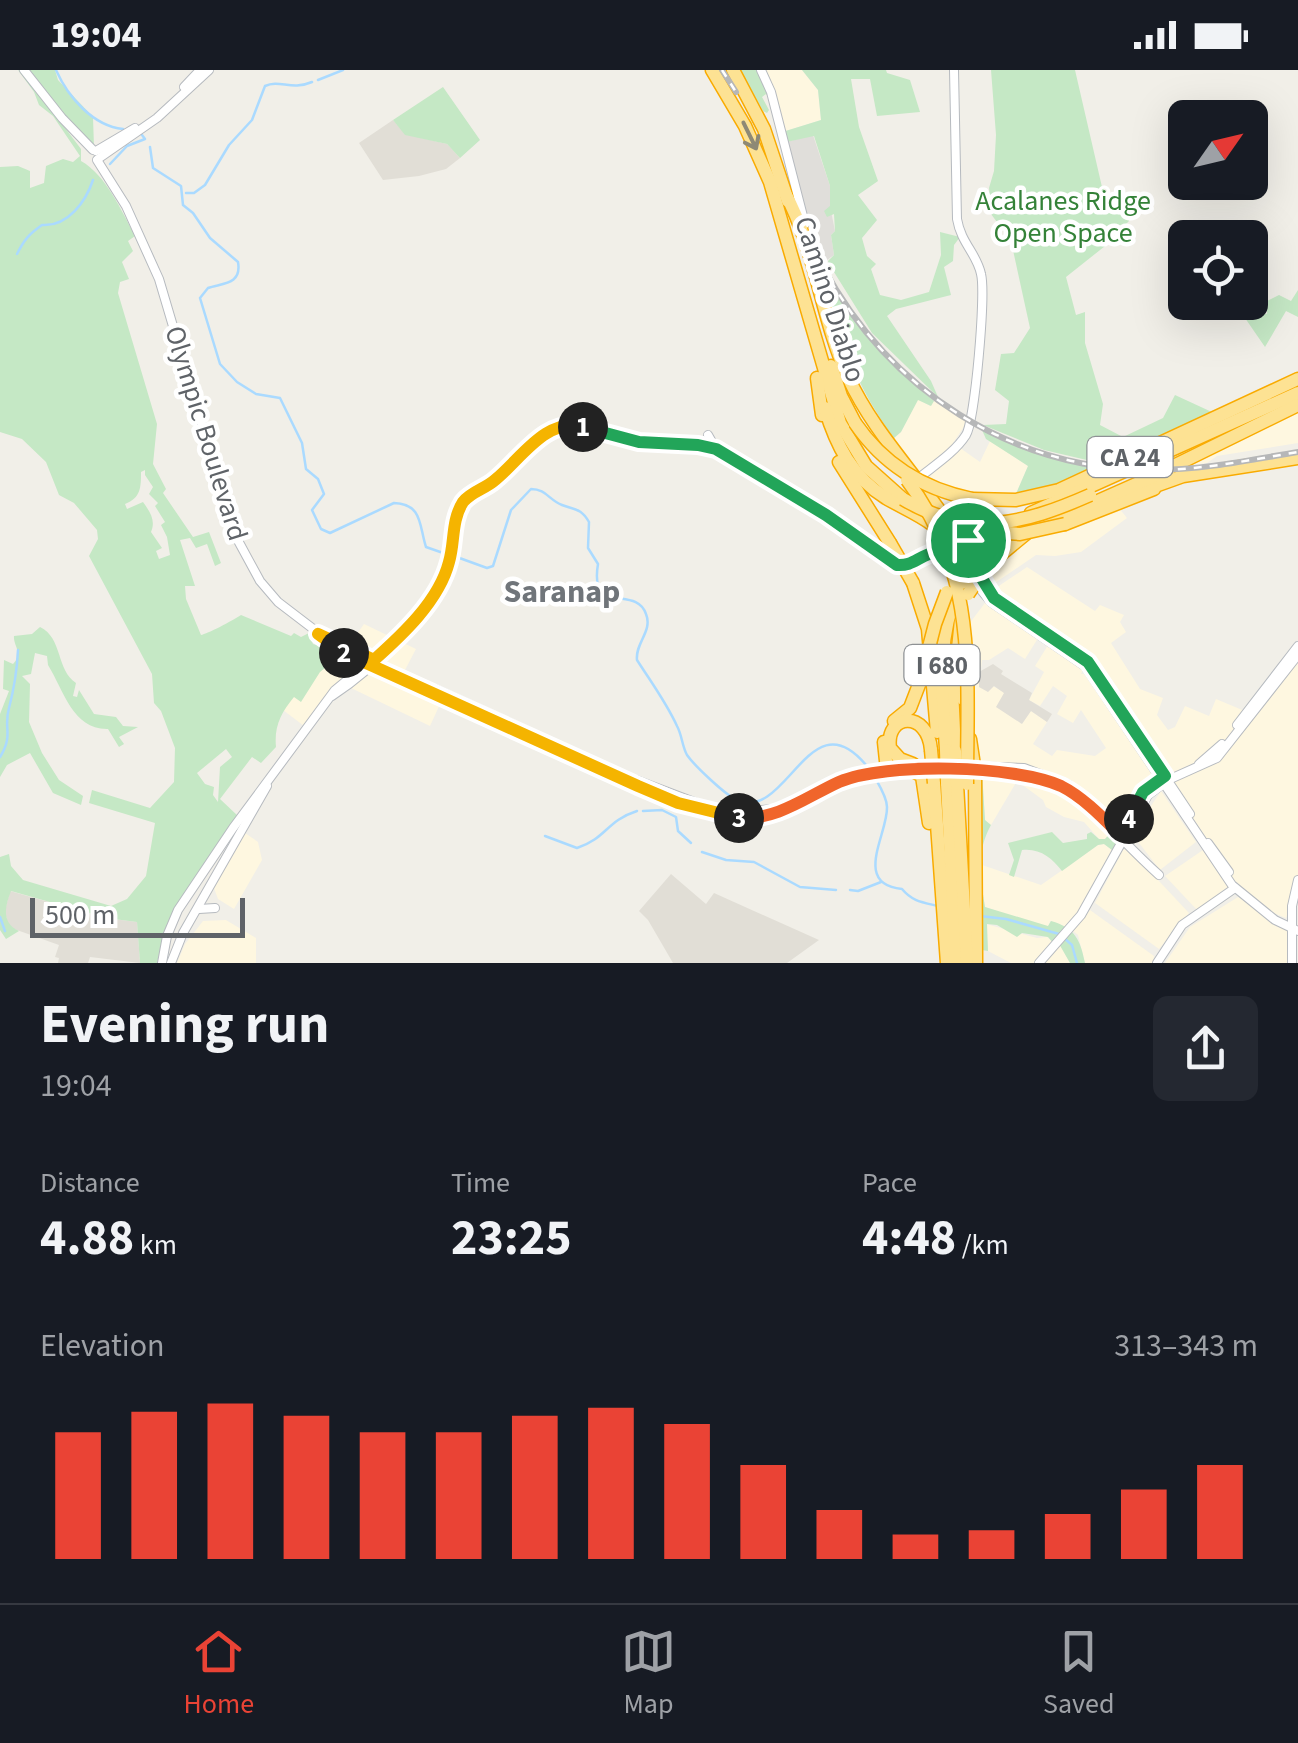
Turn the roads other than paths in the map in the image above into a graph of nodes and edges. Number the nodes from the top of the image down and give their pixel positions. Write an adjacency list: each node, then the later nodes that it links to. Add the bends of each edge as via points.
1 (24, 70): 9 (main road, Olympic Boulevard)
2 (200, 70): 8 (main road)
3 (208, 70): 8 (main road)
4 (712, 70): 10 (highway, CA 24, one-way to 10)
5 (733, 70): 10 (highway, CA 24, via 764,129)
6 (761, 70): 22 (main road, Camino Diablo, via 840,346)
7 (954, 70): 22 (main road, via 957,219 982,276 982,314 970,427)
8 (139, 128): 9 (main road)
9 (95, 155): 11 (main road, Olympic Boulevard); 11 (main road, Olympic Boulevard)
10 (782, 200): 12 (highway, CA 24); 13 (highway, CA 24); 23 (highway, via 835,412 866,466); 25 (highway, via 796,216 856,394)
11 (127, 211): 27 (main road, Olympic Boulevard, via 160,279 245,556 278,602)
12 (796, 231): 14 (highway, CA 24, bridge, via 836,384 855,423 881,454 941,491 1016,500 1059,490); 22 (highway, via 848,391)
13 (817, 378): 25 (highway, via 852,468 882,496); 36 (highway, bridge, via 835,454 914,583 928,629)
14 (1298, 379): 20 (highway)
15 (1298, 393): 20 (highway)
16 (1298, 405): 17 (highway, I 680)
17 (1279, 413): 23 (highway, bridge, via 1036,518 992,524 948,519); 24 (highway, I 680)
18 (708, 435): 19 (main road)
19 (716, 449): 25 (main road, via 893,564); 31 (main road, via 639,442 563,424 467,498 454,525 450,561 430,597)
20 (1158, 454): 25 (highway, via 1036,510)
21 (1298, 458): 24 (highway, via 1214,472)
22 (914, 478): 25 (main road, Camino Diablo, via 967,531); 40 (highway, bridge, via 954,566 964,608)
23 (903, 499): 24 (highway, bridge, via 940,521 979,532 1020,534)
24 (1067, 518): 25 (highway, I 680)
25 (972, 551): 26 (highway, I 680, bridge); 26 (highway, bridge); 33 (main road, via 990,602); 41 (main road, via 1001,605 1088,662)
26 (964, 582): 36 (highway, I 680); 38 (highway, bridge, via 948,592 912,705 886,732); 40 (highway)
27 (318, 634): 29 (main road, Olympic Boulevard); 31 (main road, Olympic Boulevard)
28 (1298, 646): 41 (main road, via 1216,751)
29 (350, 656): 31 (main road, Olympic Boulevard); 32 (main road, via 361,665)
30 (1297, 658): 41 (main road, via 1217,758)
31 (376, 661): 32 (main road); 35 (main road); 39 (main road, Olympic Boulevard, via 623,775 715,809 773,808); 39 (main road, Olympic Boulevard, via 611,774 714,814 743,819 782,811)
32 (358, 671): 35 (main road)
33 (1090, 674): 34 (main road); 41 (main road)
34 (1079, 675)
35 (335, 694): 42 (main road)
36 (943, 750): 37 (highway, via 923,725 898,724 890,748); 40 (highway, I 680, bridge); 40 (highway, bridge)
37 (911, 766): 38 (main road, Olympic Boulevard); 40 (main road, Olympic Boulevard); 49 (highway, via 922,778)
38 (883, 768): 39 (main road, Olympic Boulevard)
39 (860, 773)
40 (957, 779): 44 (main road, Olympic Boulevard, via 1017,767 1046,774); 45 (main road, Olympic Boulevard, via 1025,775 1054,784); 49 (highway); 49 (highway); 49 (highway, I 680, via 949,845)
41 (1164, 779): 43 (main road); 45 (main road); 48 (main road)
42 (267, 786): 47 (main road); 56 (main road, via 170,926)
43 (1134, 806): 44 (main road, via 1124,823); 45 (main road)
44 (1114, 824): 45 (main road, Olympic Boulevard)
45 (1123, 835): 45 (main road, Olympic Boulevard, via 1159,875); 61 (main road, via 1089,904)
46 (1298, 880): 50 (main road)
47 (212, 885): 51 (main road); 51 (main road, via 216,905)
48 (1237, 888): 52 (main road); 53 (main road, via 1275,920); 62 (main road, via 1182,925)
49 (960, 897): 54 (highway); 54 (highway, I 680)
50 (1292, 906): 52 (main road, via 1288,917); 53 (main road)
51 (196, 912): 57 (main road)
52 (1280, 917): 53 (main road)
53 (1296, 928): 55 (main road)
54 (962, 932): 58 (highway); 59 (highway, I 680); 60 (highway, I 680)
55 (1296, 961)
56 (162, 963)
57 (170, 963)
58 (947, 963)
59 (956, 963)
60 (971, 963)
61 (1039, 963)
62 (1159, 963)

